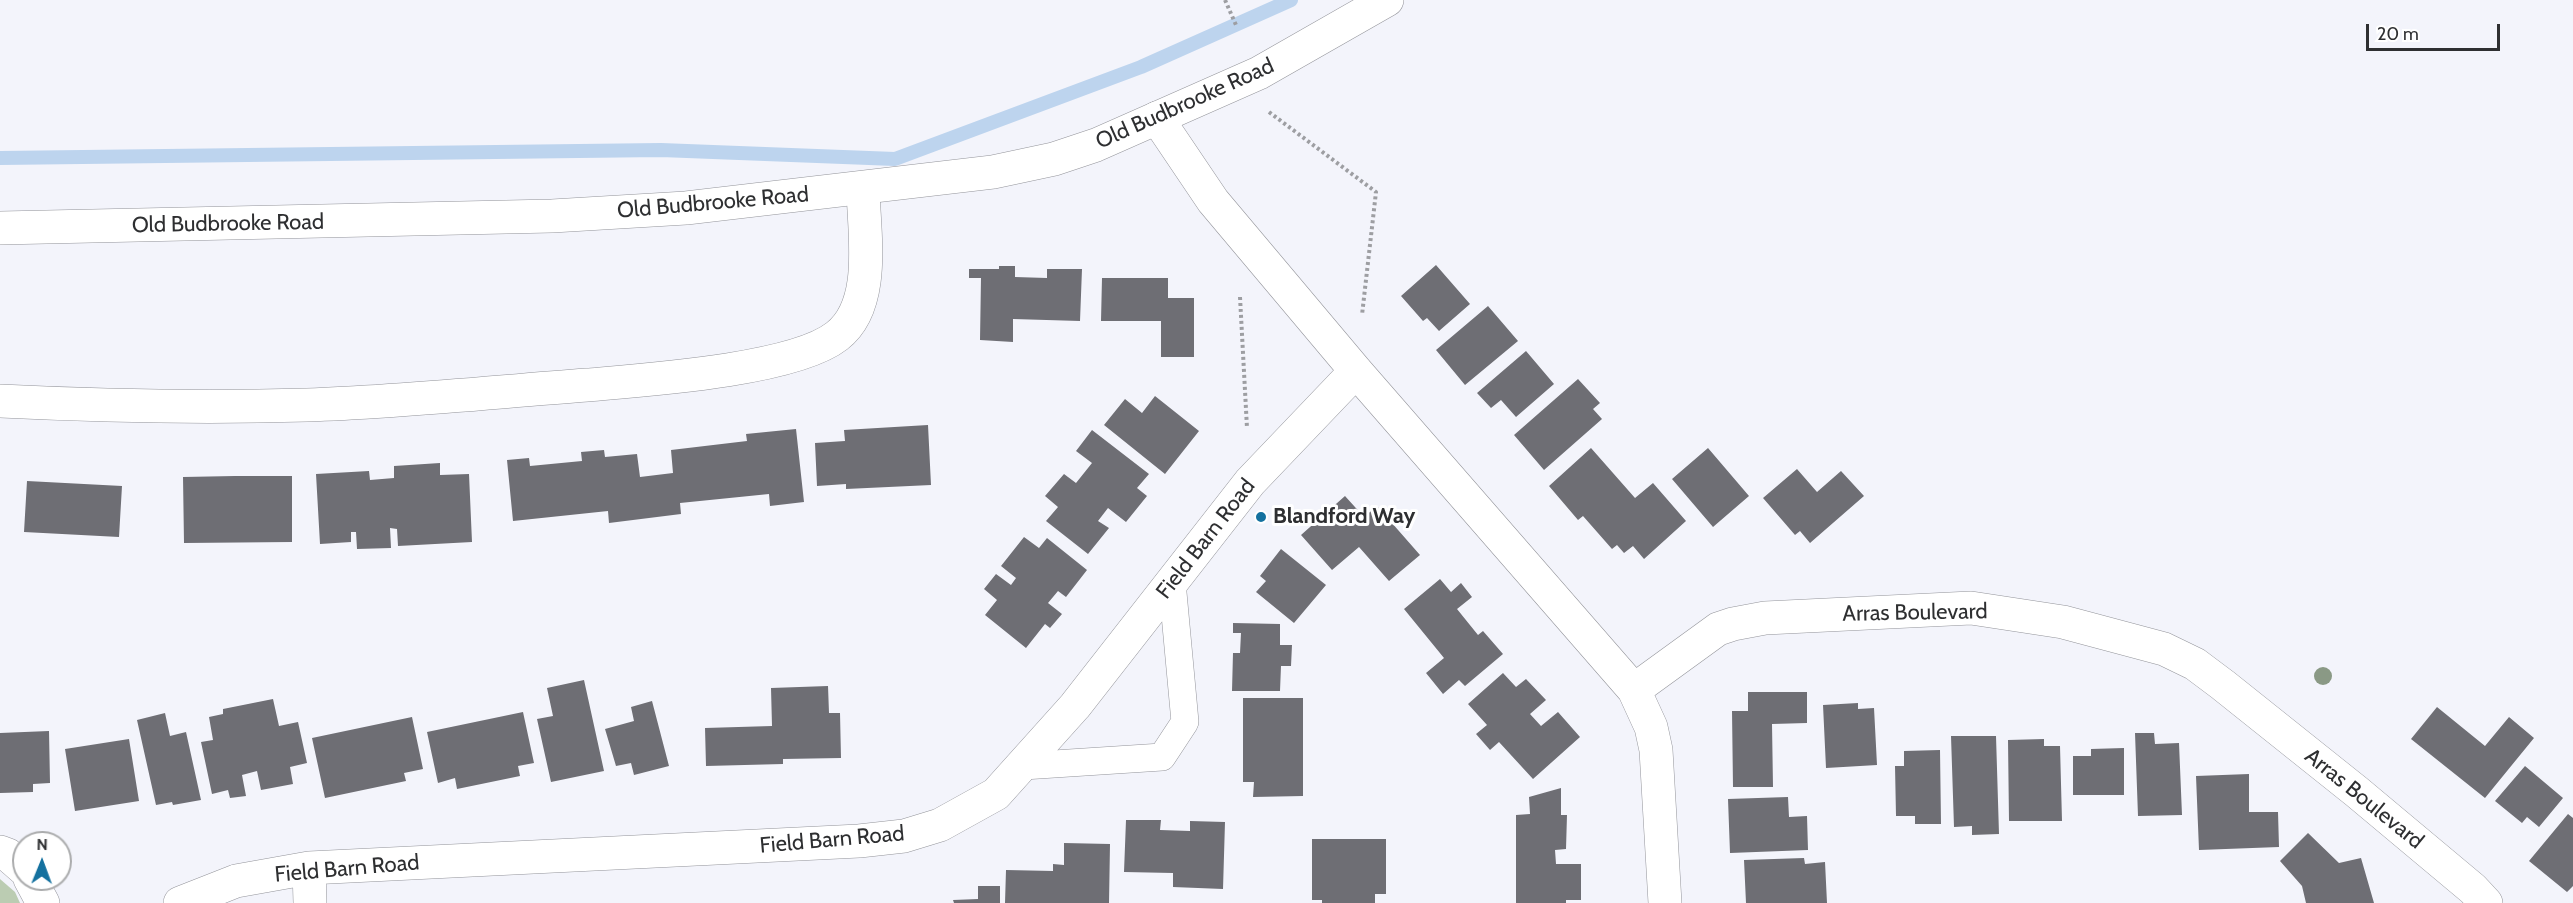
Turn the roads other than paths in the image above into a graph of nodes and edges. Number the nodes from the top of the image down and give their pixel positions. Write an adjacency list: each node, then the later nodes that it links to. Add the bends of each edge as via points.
1 (1387, 0): 2 (street, Old Budbrooke Road, via 1259,72)
2 (1157, 118): 3 (street, Old Budbrooke Road, via 1054,159 993,172); 5 (street, via 1213,201)
3 (863, 189): 4 (street, Old Budbrooke Road, via 686,208 552,216); 6 (street, via 864,277 858,309 838,336 787,358 650,380 308,405)
4 (0, 228)
5 (1356, 370): 7 (street, Field Barn Road, via 1250,482); 8 (street)
6 (0, 401)
7 (1172, 582): 9 (street, Field Barn Road); 9 (lane, via 1185,722 1162,757)
8 (1634, 690): 13 (street, via 1651,727 1656,750); 14 (street, Arras Boulevard, via 1718,629 1765,618 1971,608 2063,622 2164,649 2195,664 2357,792)
9 (1023, 766): 10 (street, Field Barn Road, via 996,794 970,810 904,836)
10 (309, 868): 11 (street, Field Barn Road, via 236,881); 12 (street)
11 (180, 903)
12 (310, 903)
13 (1665, 903)
14 (2486, 903)

